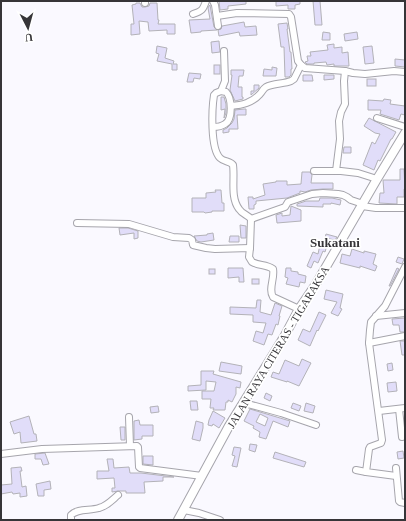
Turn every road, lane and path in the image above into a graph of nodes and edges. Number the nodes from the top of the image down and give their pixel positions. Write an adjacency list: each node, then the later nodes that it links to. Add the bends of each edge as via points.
1 (206, 1): 3 (street, via 203,10)
2 (213, 1): 4 (street)
3 (193, 14)
4 (216, 16): 5 (street); 7 (street, via 237,13 289,14)
5 (218, 26)
6 (224, 51): 10 (street, via 224,81)
7 (301, 66): 8 (street, via 315,70); 11 (street, via 291,81 265,88 250,102)
8 (345, 71): 9 (street, via 365,74); 17 (street, via 345,104 339,121 340,139)
9 (405, 72)
10 (221, 91): 11 (street, via 229,95); 13 (street, via 214,95)
11 (231, 106): 13 (street, via 227,123)
12 (377, 118): 14 (street)
13 (213, 127): 21 (street, via 216,153 234,165 234,196 237,206)
14 (405, 127)
15 (405, 133): 18 (main road, JALAN RAYA CITERAS - TIGARAKSA)
16 (314, 171): 17 (street)
17 (336, 171): 18 (street, via 358,173)
18 (377, 180): 19 (main road, JALAN RAYA CITERAS - TIGARAKSA)
19 (362, 205): 20 (street); 21 (street, via 338,194 312,194); 25 (main road, JALAN RAYA CITERAS - TIGARAKSA)
20 (405, 208)
21 (251, 219): 23 (street)
22 (77, 223): 23 (street, via 129,224 173,237 189,238 193,245 206,248)
23 (250, 248): 25 (street, via 252,262 273,269 273,297)
24 (405, 267): 27 (street, via 385,306)
25 (299, 309): 30 (main road, JALAN RAYA CITERAS - TIGARAKSA)
26 (405, 313): 27 (street)
27 (376, 316): 29 (street, via 371,322)
28 (405, 336): 29 (street)
29 (369, 342): 32 (street)
30 (244, 403): 34 (street); 41 (main road, JALAN RAYA CITERAS - TIGARAKSA)
31 (402, 408): 32 (street); 35 (street)
32 (379, 411): 40 (street, via 382,440 381,443 370,447)
33 (129, 417): 36 (street)
34 (316, 425)
35 (402, 437)
36 (130, 446): 37 (street); 41 (street, via 138,446 139,467)
37 (2, 452)
38 (396, 468): 42 (street)
39 (356, 470): 40 (street)
40 (366, 472): 42 (street)
41 (202, 476): 45 (main road, JALAN RAYA CITERAS - TIGARAKSA)
42 (396, 476): 44 (street, via 399,500)
43 (118, 495): 46 (street, via 99,508 76,512 71,515)
44 (405, 503)
45 (184, 510): 47 (main road, JALAN RAYA CITERAS - TIGARAKSA); 48 (street)
46 (71, 520)
47 (178, 520)
48 (220, 520)

